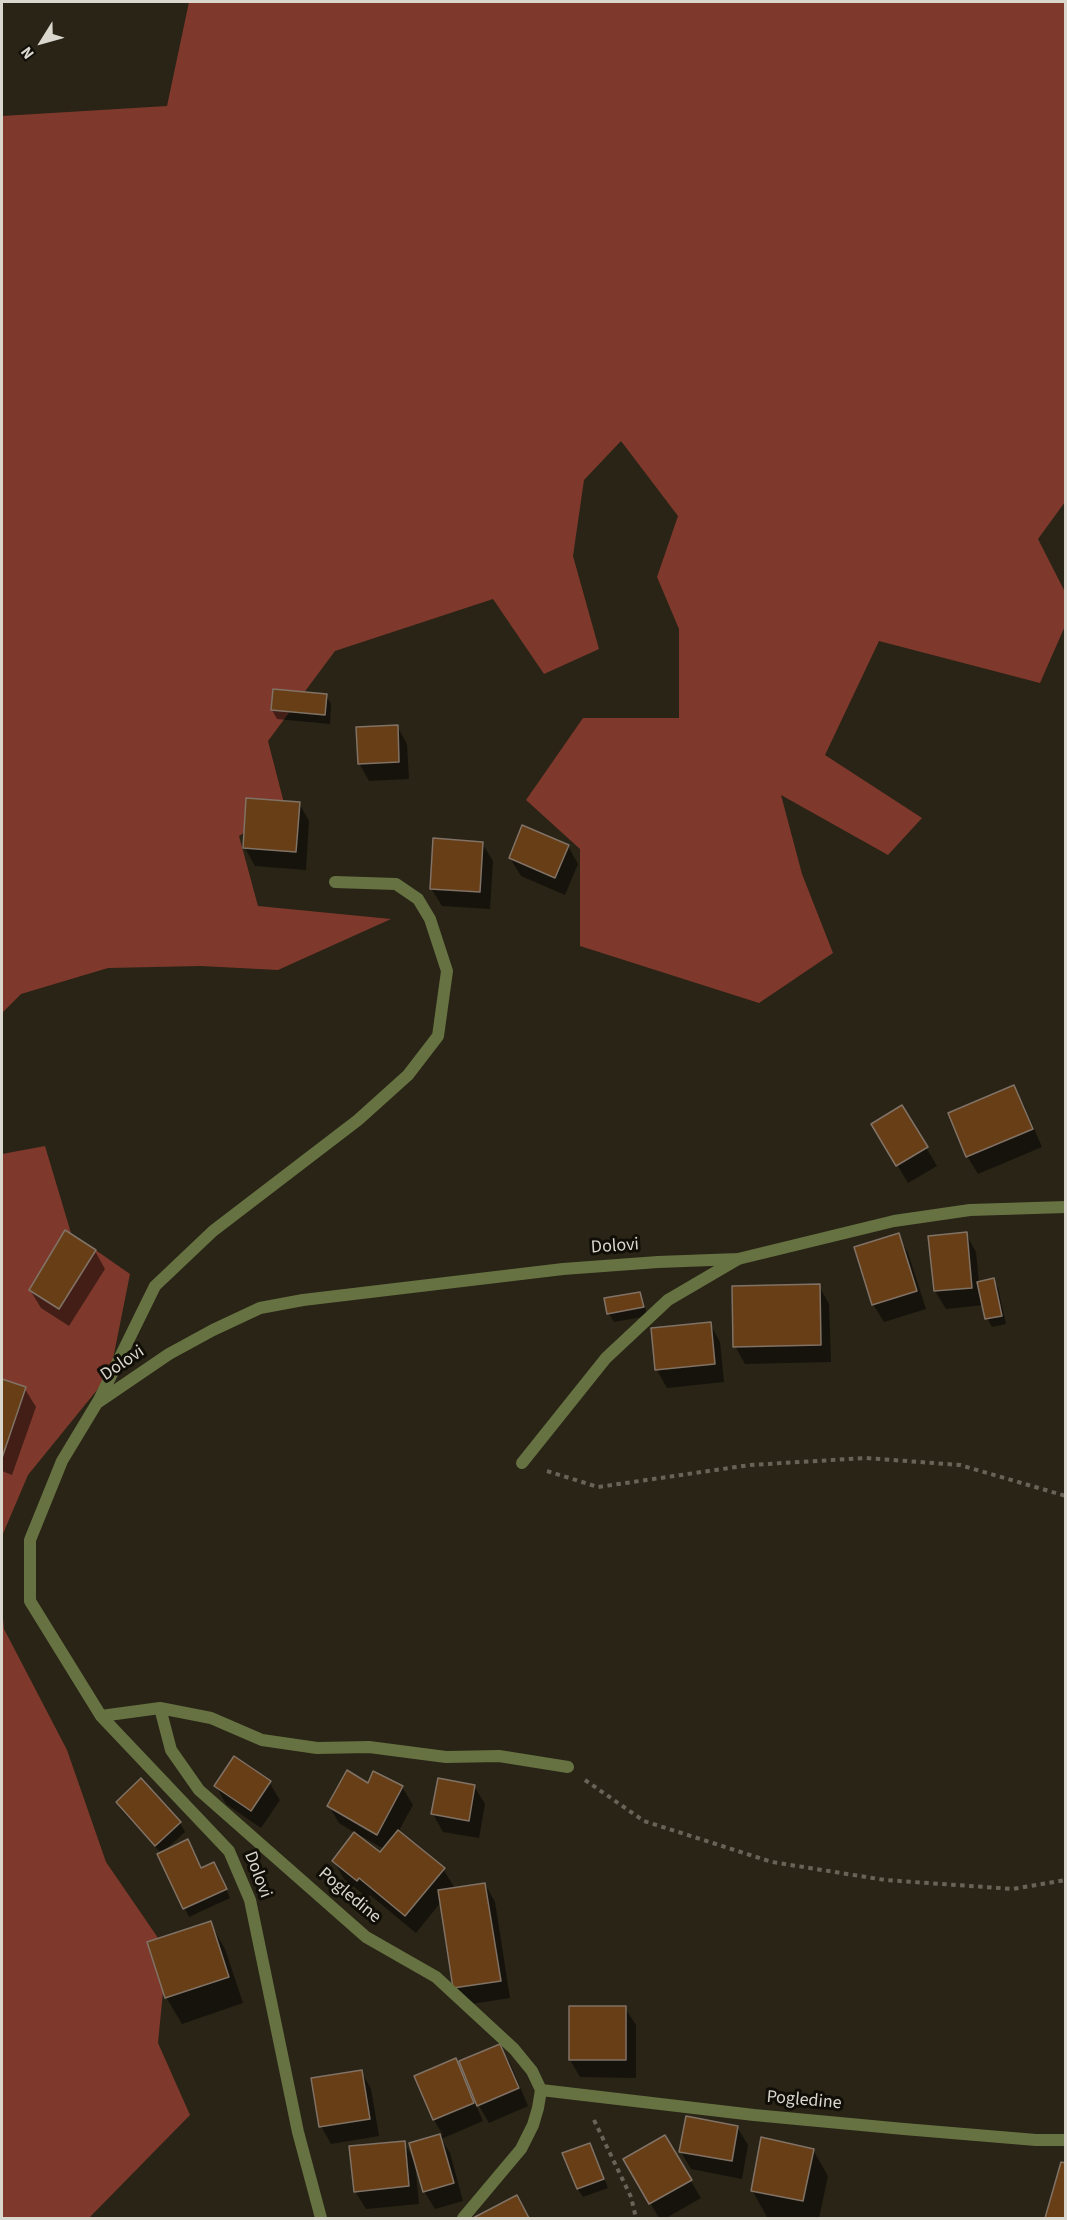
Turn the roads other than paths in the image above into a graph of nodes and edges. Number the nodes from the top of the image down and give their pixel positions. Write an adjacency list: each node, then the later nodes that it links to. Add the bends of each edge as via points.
1 (335, 882): 4 (street, via 396,884 418,898 430,919 447,971 438,1036 408,1075 358,1120 213,1231 155,1286)
2 (1065, 1207): 3 (street, Dolovi, via 970,1210 894,1221)
3 (738, 1259): 4 (street, Dolovi, via 563,1269 260,1308 169,1354); 5 (street, via 668,1300 606,1358)
4 (97, 1404): 7 (street, Dolovi, via 62,1461 30,1540 30,1600)
5 (522, 1463)
6 (160, 1708): 7 (street); 8 (street, via 211,1718 262,1740 317,1748 369,1747 446,1757 499,1756); 9 (street, Pogledine, via 171,1750 200,1790 366,1936 436,1977 513,2049 532,2071)
7 (101, 1716): 11 (street, Dolovi, via 228,1851 237,1870 250,1900 298,2132)
8 (568, 1767)
9 (540, 2090): 10 (street, Pogledine, via 904,2129); 12 (street, via 533,2125 521,2149)
10 (1065, 2140)
11 (321, 2218)
12 (463, 2218)

